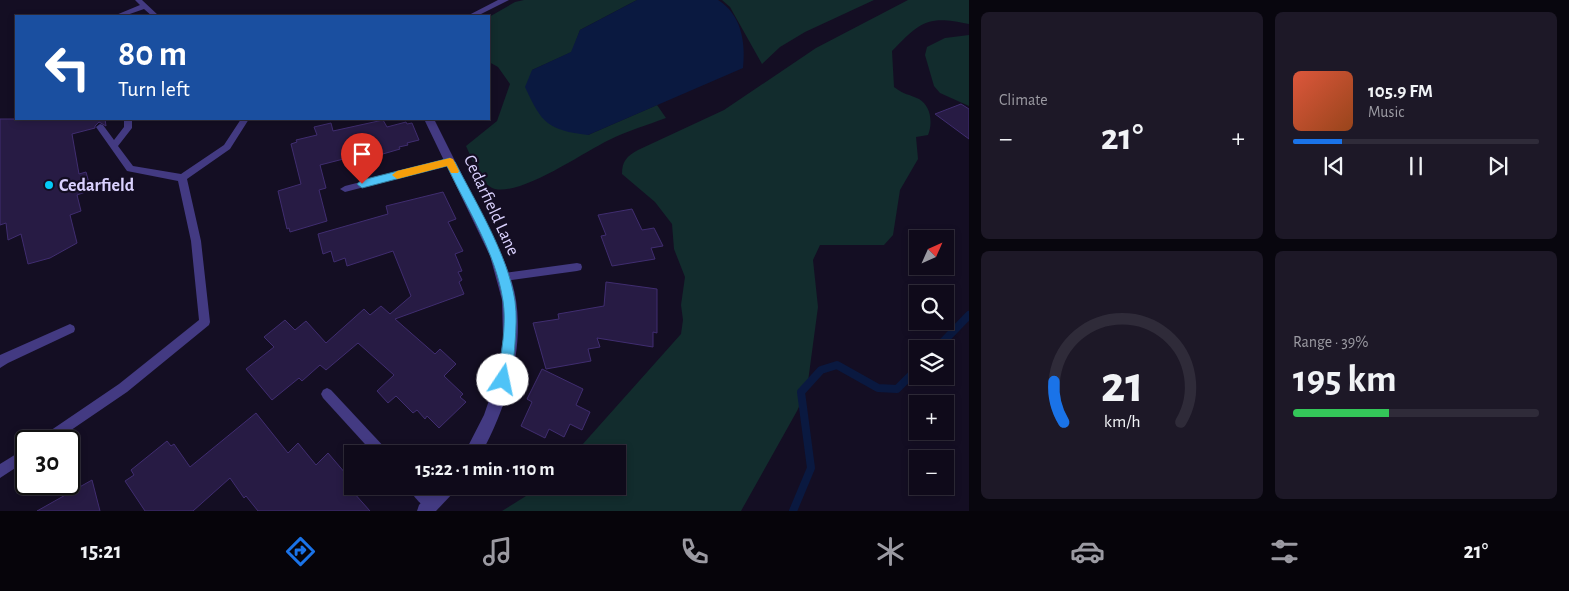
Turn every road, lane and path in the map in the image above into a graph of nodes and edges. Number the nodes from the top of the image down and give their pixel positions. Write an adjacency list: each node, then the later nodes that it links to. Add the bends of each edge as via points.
1 (138, 0): 3 (lane)
2 (505, 0): 6 (street)
3 (144, 6): 4 (lane); 5 (lane)
4 (121, 15)
5 (155, 15)
6 (474, 15)
7 (128, 120): 11 (lane, via 128,128)
8 (244, 120): 13 (lane, via 227,147)
9 (429, 120): 12 (street, Cedarfield Lane)
10 (100, 127): 11 (lane)
11 (114, 146): 13 (lane, via 130,169)
12 (450, 162): 14 (lane); 16 (street, Cedarfield Lane)
13 (182, 178): 20 (lane, via 196,241 206,322 123,388)
14 (345, 189)
15 (577, 268): 16 (lane)
16 (504, 277): 22 (street, Cedarfield Lane, via 510,323 507,363 498,397)
17 (70, 328): 18 (lane)
18 (0, 363)
19 (327, 394): 21 (lane)
20 (61, 430)
21 (375, 445)
22 (477, 445)
23 (15, 462): 24 (lane)
24 (0, 472)
25 (420, 495): 27 (lane)
26 (440, 495): 27 (street)
27 (428, 508)

